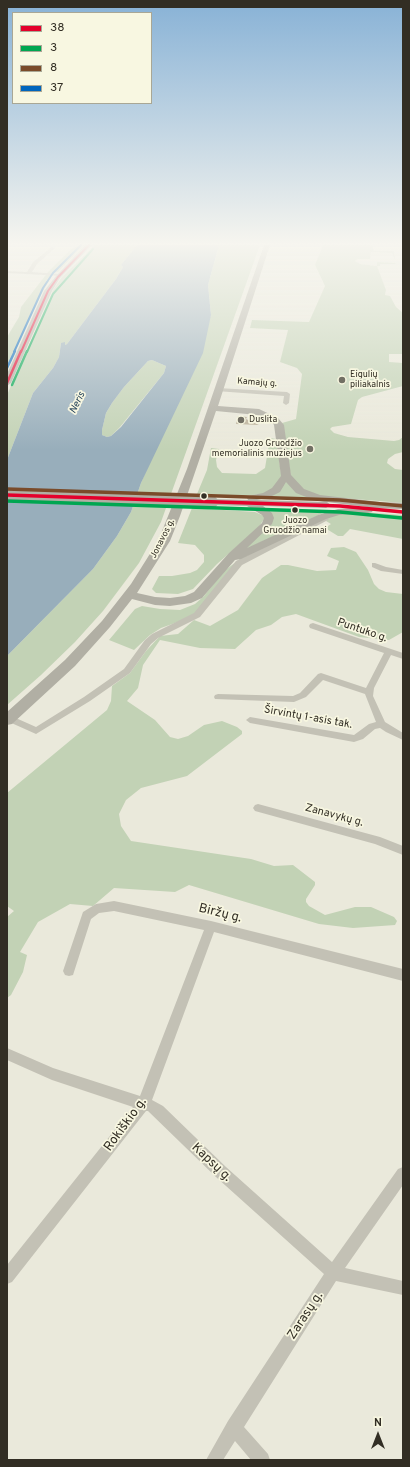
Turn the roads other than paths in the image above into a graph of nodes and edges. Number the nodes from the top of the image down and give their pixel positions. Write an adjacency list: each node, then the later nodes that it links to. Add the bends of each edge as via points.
1 (38, 313): 3 (main road)
2 (244, 313): 4 (main road, Jonavos g.)
3 (7, 383)
4 (218, 390): 5 (street, Kamajų g., via 287,394); 6 (main road, Jonavos g.)
5 (286, 403)
6 (212, 408): 7 (main road, via 259,412 275,420 279,425); 19 (main road, Jonavos g., via 169,530 149,567)
7 (286, 476): 9 (main road, via 279,488 271,493); 12 (main road, via 296,488 308,495)
8 (7, 495): 9 (main road, bridge)
9 (231, 502): 10 (main road)
10 (249, 503): 12 (main road); 16 (main road, via 267,513 269,520)
11 (403, 506): 12 (main road)
12 (379, 507): 13 (main road); 15 (main road, via 338,512 322,517)
13 (403, 512)
14 (326, 519): 15 (street)
15 (305, 527): 16 (main road); 25 (street, via 240,563 197,615 155,636 127,671 88,699 36,731)
16 (228, 562): 19 (main road, via 198,595 187,600 162,602)
17 (375, 565): 18 (street)
18 (403, 572)
19 (129, 595): 25 (main road, Jonavos g., via 74,658)
20 (313, 626): 21 (street, Puntuko g.)
21 (389, 652): 22 (street, Puntuko g.); 23 (street)
22 (403, 656)
23 (368, 692): 24 (street, via 321,676 304,695 294,699); 27 (street)
24 (218, 697)
25 (8, 719)
26 (250, 720): 27 (street, Širvintų 1-asis tak., via 354,739 372,726)
27 (381, 724): 28 (street)
28 (403, 737)
29 (258, 808): 30 (street, Zanavykų g., via 376,840)
30 (403, 851)
31 (211, 926): 32 (street, Biržų g., via 120,906 96,909 87,916); 33 (street, Biržų g.); 35 (street, Rokiškio g.)
32 (69, 971)
33 (403, 975)
34 (7, 1054): 35 (street, Kapsų g., via 52,1074)
35 (144, 1103): 37 (street, Kapsų g., via 158,1111); 38 (street, Rokiškio g.)
36 (403, 1174): 37 (street, Zarasų g.)
37 (333, 1273): 39 (street, Kapsų g.); 40 (street, Zarasų g.)
38 (7, 1277)
39 (403, 1288)
40 (234, 1427): 41 (street, Zarasų g.); 42 (street)
41 (214, 1460)
42 (262, 1460)

